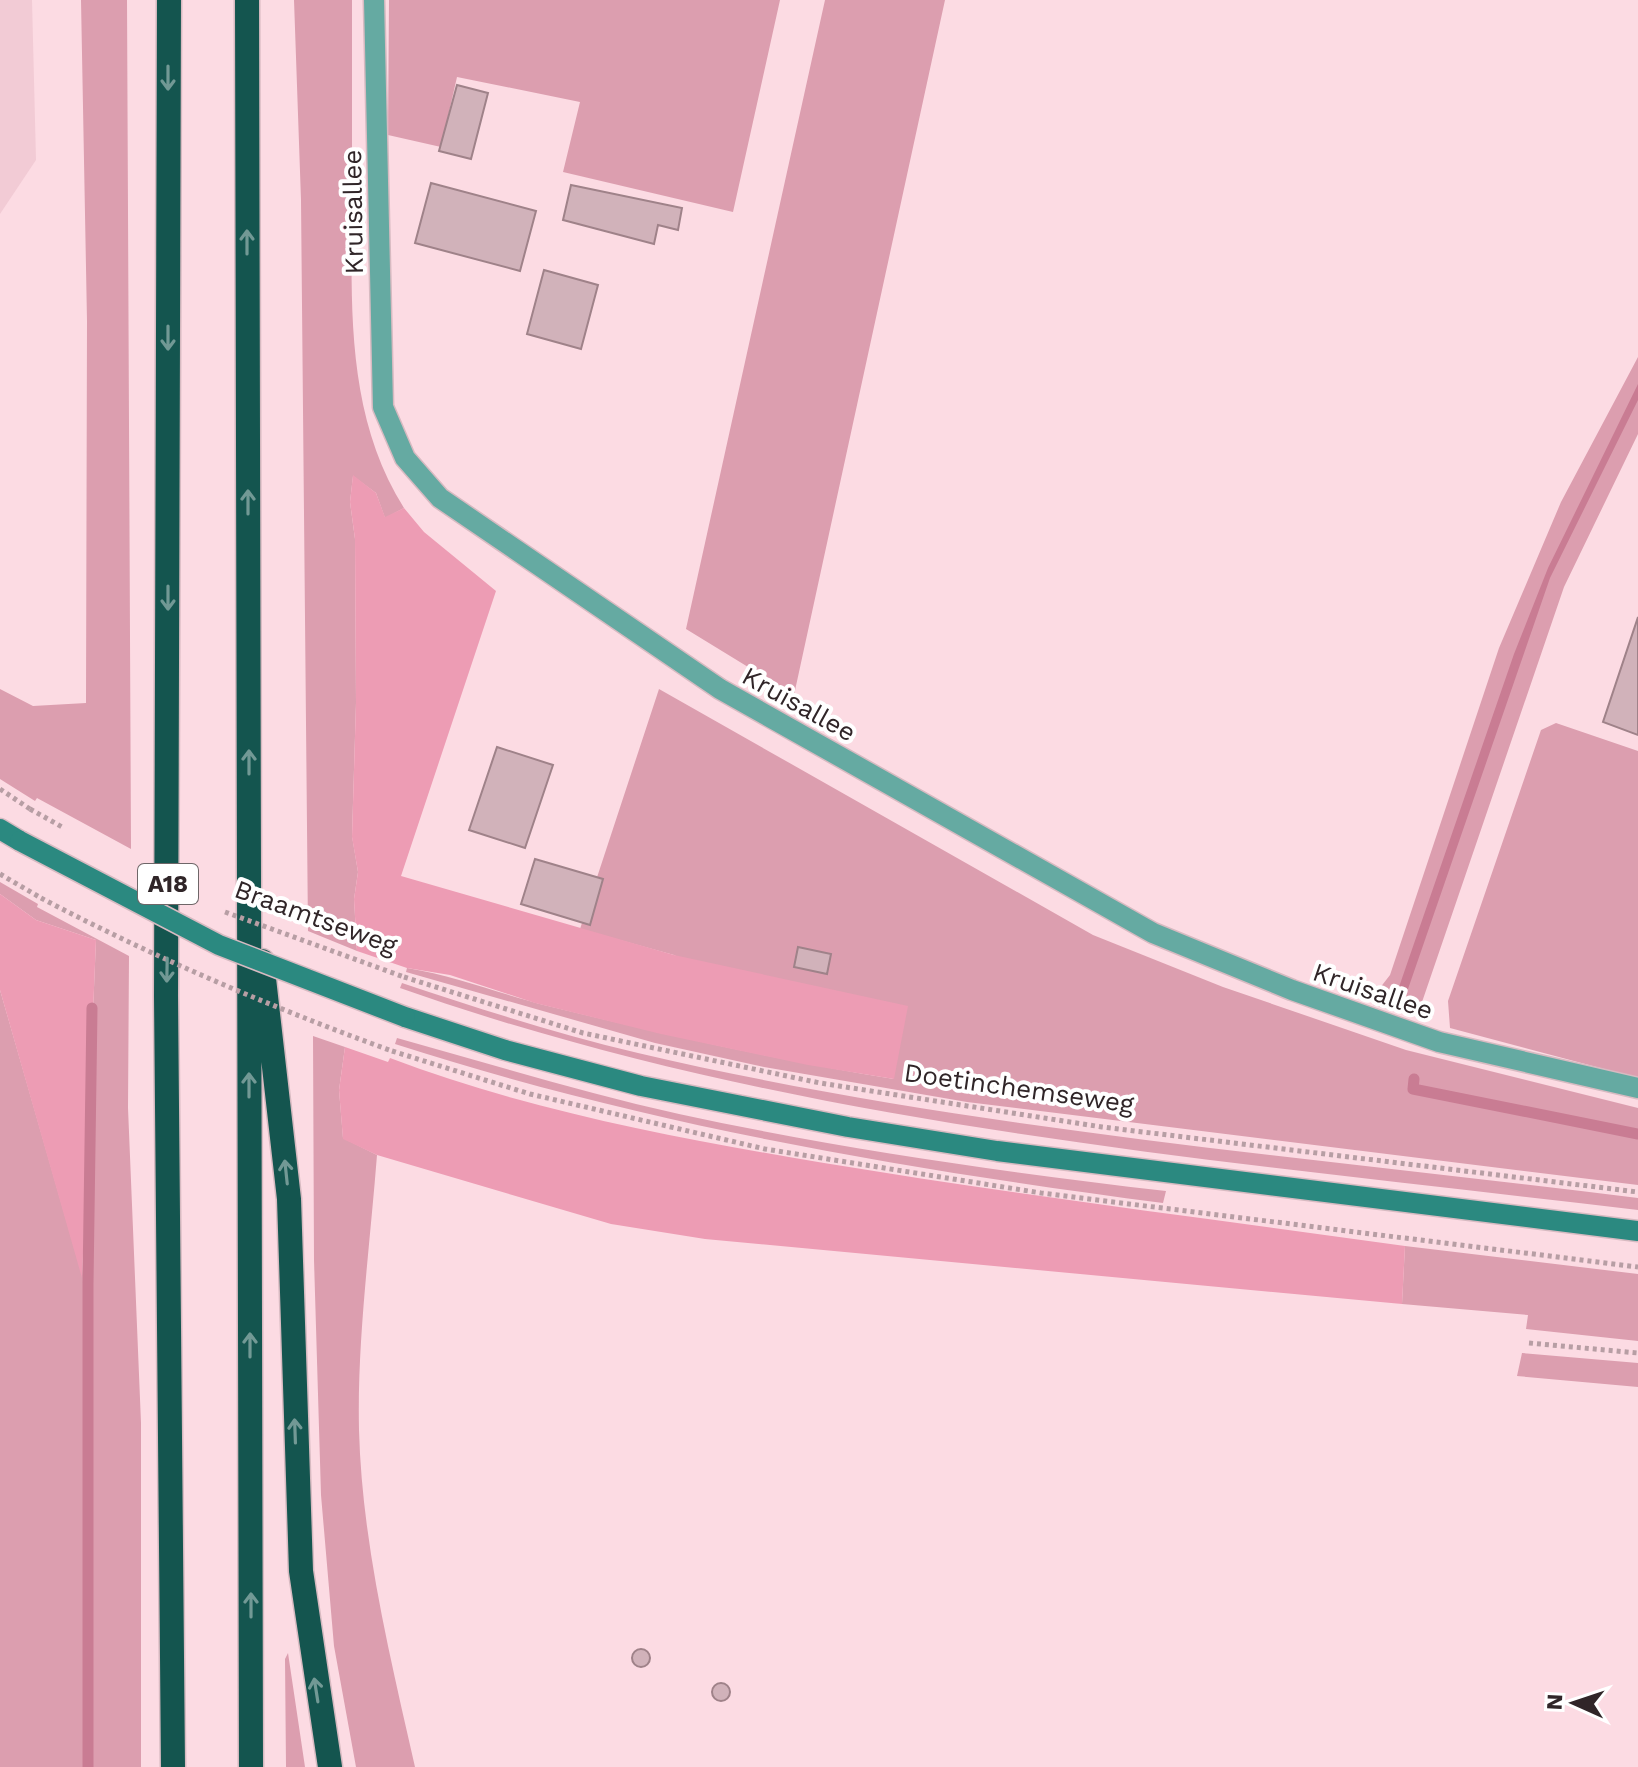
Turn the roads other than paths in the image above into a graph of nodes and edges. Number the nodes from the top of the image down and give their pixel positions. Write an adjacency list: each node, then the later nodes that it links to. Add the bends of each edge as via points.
1 (169, 0): 8 (highway, A18, one-way to 8, via 166,1012)
2 (247, 0): 5 (highway, one-way to 2)
3 (374, 0): 6 (street, Kruisallee, via 383,407 405,458 440,498 720,689 1153,933 1439,1042)
4 (0, 829): 7 (street, bridge, via 219,945 405,1017 641,1086 1012,1153)
5 (249, 840): 9 (highway, one-way to 5); 10 (highway, one-way to 5, via 301,1571 289,1199)
6 (1638, 1088)
7 (1638, 1231)
8 (173, 1767)
9 (251, 1767)
10 (330, 1767)

